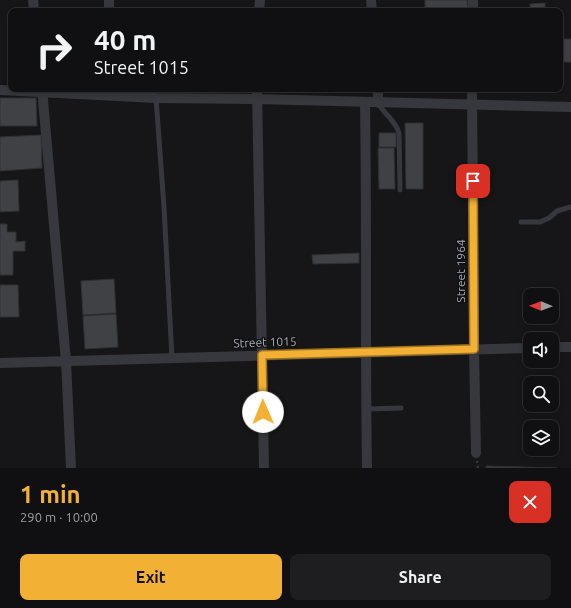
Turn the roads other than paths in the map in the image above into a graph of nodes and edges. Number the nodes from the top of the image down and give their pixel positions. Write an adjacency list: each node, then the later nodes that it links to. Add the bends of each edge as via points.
1 (42, 92): 21 (street)
2 (113, 92): 6 (street)
3 (378, 92): 8 (street)
4 (472, 92): 9 (street, Street 1964)
5 (257, 94): 6 (street); 7 (street); 19 (street)
6 (156, 98): 20 (lane)
7 (365, 103): 8 (street); 18 (street)
8 (378, 103): 9 (street); 11 (lane, via 398,129)
9 (472, 104): 10 (street); 17 (street, Street 1964)
10 (571, 107)
11 (400, 190)
12 (571, 207): 13 (lane, via 557,211 540,222)
13 (521, 222)
14 (559, 347): 15 (street)
15 (571, 347)
16 (523, 348): 17 (street, Street 1015)
17 (474, 349): 18 (street, Street 1015); 25 (street, Street 1964)
18 (365, 352): 19 (street, Street 1015); 24 (street)
19 (262, 355): 20 (street, Street 1015); 27 (street)
20 (172, 358): 21 (street, Street 1015)
21 (66, 361): 22 (street, Street 1015); 26 (street)
22 (0, 363)
23 (401, 408): 24 (lane)
24 (366, 409): 28 (street)
25 (476, 453)
26 (71, 468)
27 (264, 468)
28 (367, 468)

